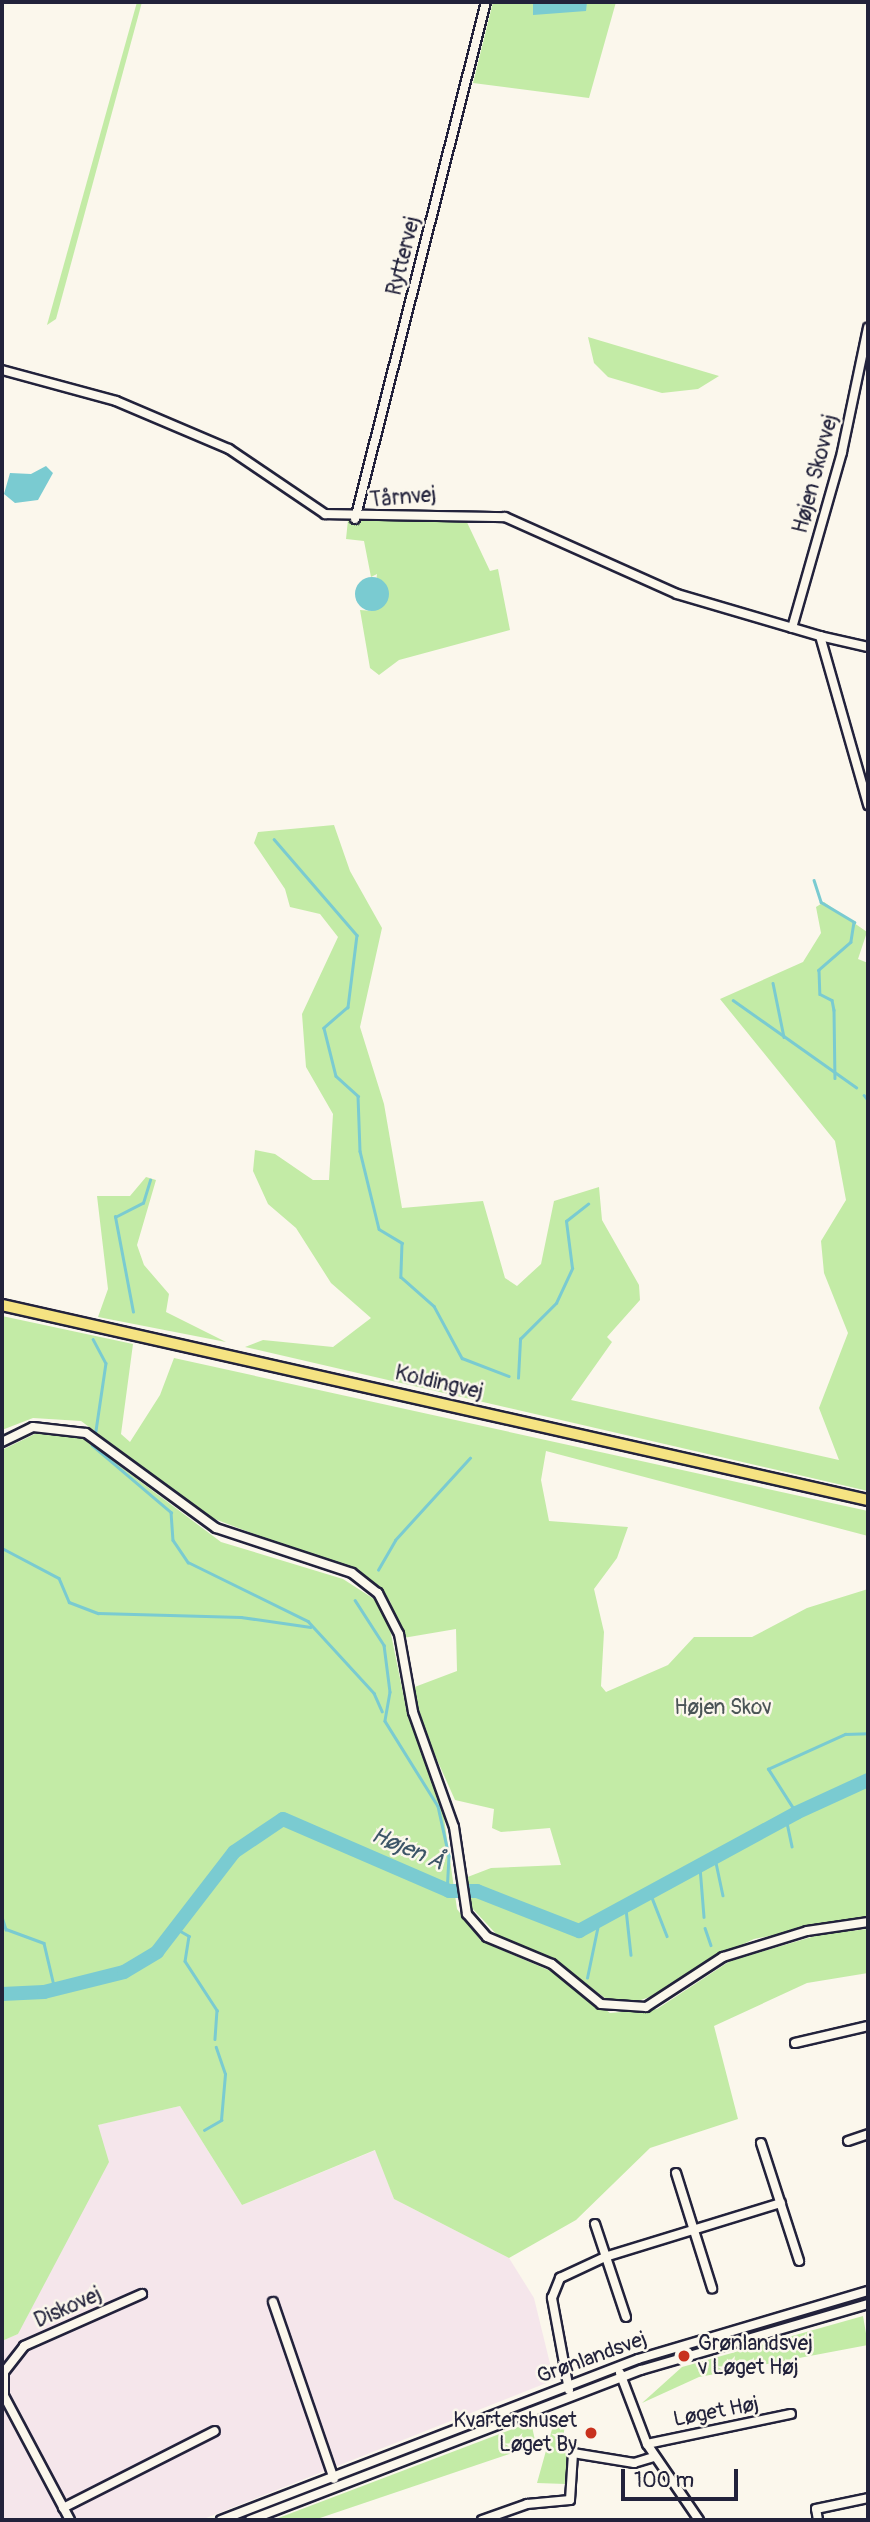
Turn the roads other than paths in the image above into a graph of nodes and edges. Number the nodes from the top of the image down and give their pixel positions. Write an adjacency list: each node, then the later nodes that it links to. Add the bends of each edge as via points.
1 (486, 2): 4 (street, Ryttervej)
2 (868, 328): 5 (street, Højen Skovvej, via 842,452)
3 (2, 370): 4 (street, Tårnvej, via 149,414 248,459 317,511)
4 (355, 519): 5 (street, Tårnvej, via 448,512 505,517 677,594)
5 (792, 628): 6 (street, Tårnvej)
6 (820, 636): 7 (street); 8 (street)
7 (868, 648)
8 (868, 805)
9 (2, 1305): 11 (main road, Koldingvej)
10 (2, 1442): 12 (street, via 33,1427 86,1433 216,1528 352,1573 377,1593 399,1634 412,1712 454,1827 462,1898 471,1922 487,1937 552,1964 601,2004 631,2009 663,2002 723,1957 807,1931)
11 (868, 1500)
12 (868, 1922)
13 (868, 2026): 14 (street)
14 (795, 2043)
15 (868, 2134): 16 (street)
16 (848, 2141)
17 (761, 2143): 19 (street)
18 (676, 2172): 21 (street)
19 (781, 2203): 21 (street); 23 (street)
20 (595, 2224): 22 (street)
21 (693, 2230): 22 (street); 24 (street)
22 (605, 2257): 29 (street); 32 (street, via 568,2271 555,2287)
23 (799, 2261)
24 (712, 2288)
25 (868, 2291): 30 (street, Grønlandsvej)
26 (142, 2294): 41 (street, Diskovej, via 24,2346 4,2372 4,2396)
27 (273, 2302): 38 (street)
28 (868, 2304): 31 (street, Grønlandsvej)
29 (626, 2317)
30 (618, 2366): 31 (street, Løget Høj); 32 (street, Grønlandsvej)
31 (621, 2378): 33 (street, Grønlandsvej); 36 (street, Løget Høj)
32 (567, 2385): 33 (street); 38 (street, Grønlandsvej)
33 (572, 2396): 39 (street, Grønlandsvej)
34 (791, 2414): 36 (street, Løget Høj)
35 (215, 2431): 41 (street)
36 (647, 2444): 37 (street, Løget Høj)
37 (654, 2457): 45 (street, via 634,2463 573,2453 570,2500 517,2506); 46 (street, Løget Høj)
38 (332, 2474): 39 (street); 43 (street, Grønlandsvej)
39 (336, 2485): 44 (street, Grønlandsvej)
40 (868, 2498): 47 (street, via 816,2508)
41 (63, 2508): 42 (street, Diskovej)
42 (70, 2520)
43 (221, 2520)
44 (250, 2520)
45 (482, 2520)
46 (699, 2520)
47 (818, 2520)

